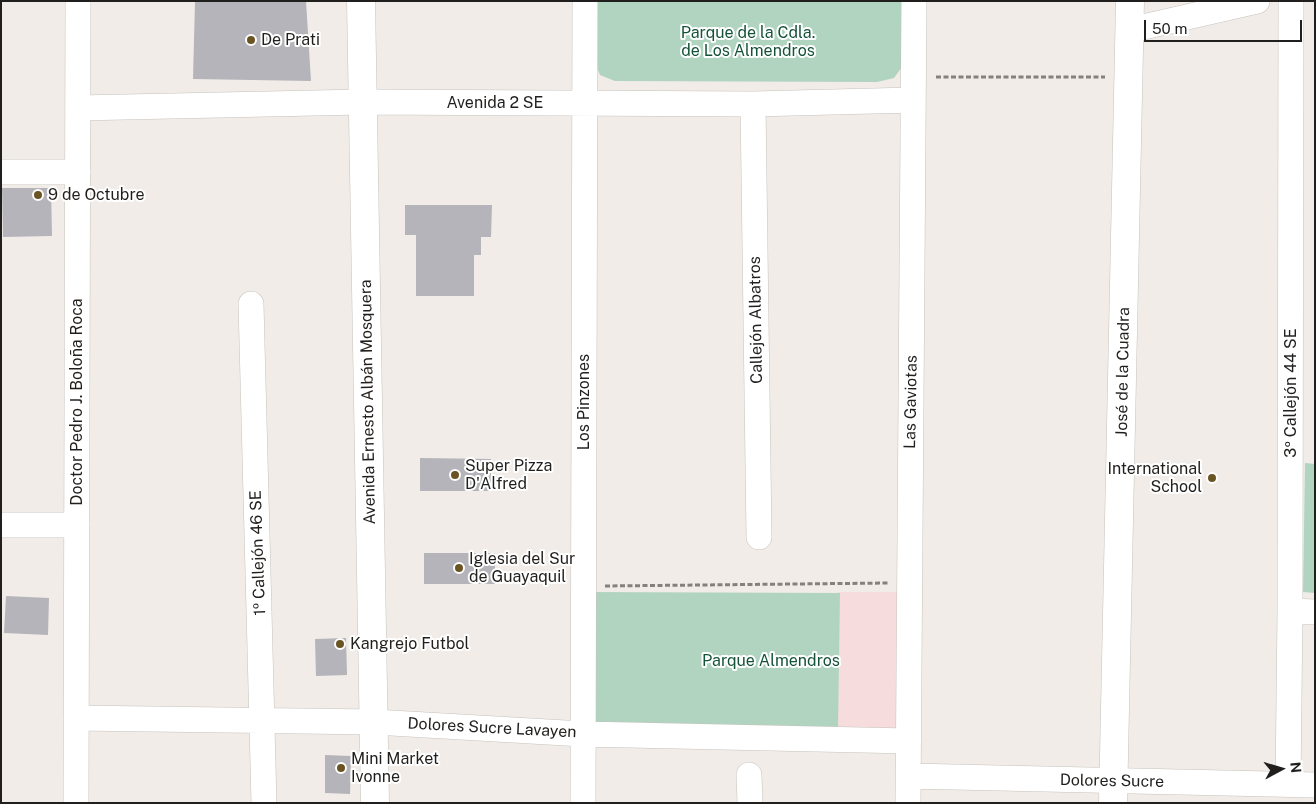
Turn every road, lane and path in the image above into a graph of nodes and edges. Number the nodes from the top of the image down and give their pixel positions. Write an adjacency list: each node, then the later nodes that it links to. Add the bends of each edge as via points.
1 (78, 1): 14 (street, Doctor Pedro J. Boloña Roca)
2 (361, 1): 11 (street, Avenida Ernesto Albán Mosquera)
3 (586, 1): 12 (street, Los Pinzones)
4 (914, 1): 10 (street, Las Gaviotas)
5 (1130, 1): 8 (street, José de la Cuadra)
6 (1257, 1): 8 (street)
7 (1291, 1): 23 (street, 3º Callejón 44 SE)
8 (1130, 30): 9 (street, José de la Cuadra)
9 (1129, 77): 10 (path); 34 (street, José de la Cuadra)
10 (913, 89): 13 (street, Avenida 2 SE); 21 (street, Las Gaviotas)
11 (362, 102): 12 (street, Avenida 2 SE); 14 (street, Avenida 2 SE); 27 (street, Avenida Ernesto Albán Mosquera)
12 (586, 104): 13 (street, Avenida 2 SE); 22 (street, Los Pinzones)
13 (754, 104): 20 (street, Callejón Albatros)
14 (78, 108): 16 (street, Doctor Pedro J. Boloña Roca)
15 (1, 172): 16 (street)
16 (78, 172): 19 (street, Doctor Pedro J. Boloña Roca)
17 (251, 304): 26 (street, 1º Callejón 46 SE)
18 (1, 525): 19 (street)
19 (77, 525): 25 (street, Doctor Pedro J. Boloña Roca)
20 (759, 537)
21 (909, 583): 22 (path); 29 (street, Las Gaviotas)
22 (583, 586): 28 (street, Los Pinzones)
23 (1290, 611): 24 (street); 33 (street, 3º Callejón 44 SE)
24 (1315, 612)
25 (76, 718): 26 (street, Dolores Sucre Lavayen); 35 (street, Doctor Pedro J. Boloña Roca)
26 (263, 720): 27 (street, Dolores Sucre Lavayen); 36 (street, 1º Callejón 46 SE)
27 (374, 722): 28 (street, Dolores Sucre Lavayen); 37 (street, Avenida Ernesto Albán Mosquera)
28 (583, 734): 29 (street, Dolores Sucre Lavayen); 38 (street, Los Pinzones)
29 (909, 741): 31 (street, Las Gaviotas)
30 (750, 774): 39 (street)
31 (908, 776): 34 (street, Dolores Sucre); 40 (street, Las Gaviotas)
32 (1315, 785): 33 (street, Dolores Sucre)
33 (1282, 790): 34 (street, Dolores Sucre)
34 (1114, 792)
35 (76, 803)
36 (264, 803)
37 (375, 803)
38 (583, 803)
39 (750, 803)
40 (908, 803)

